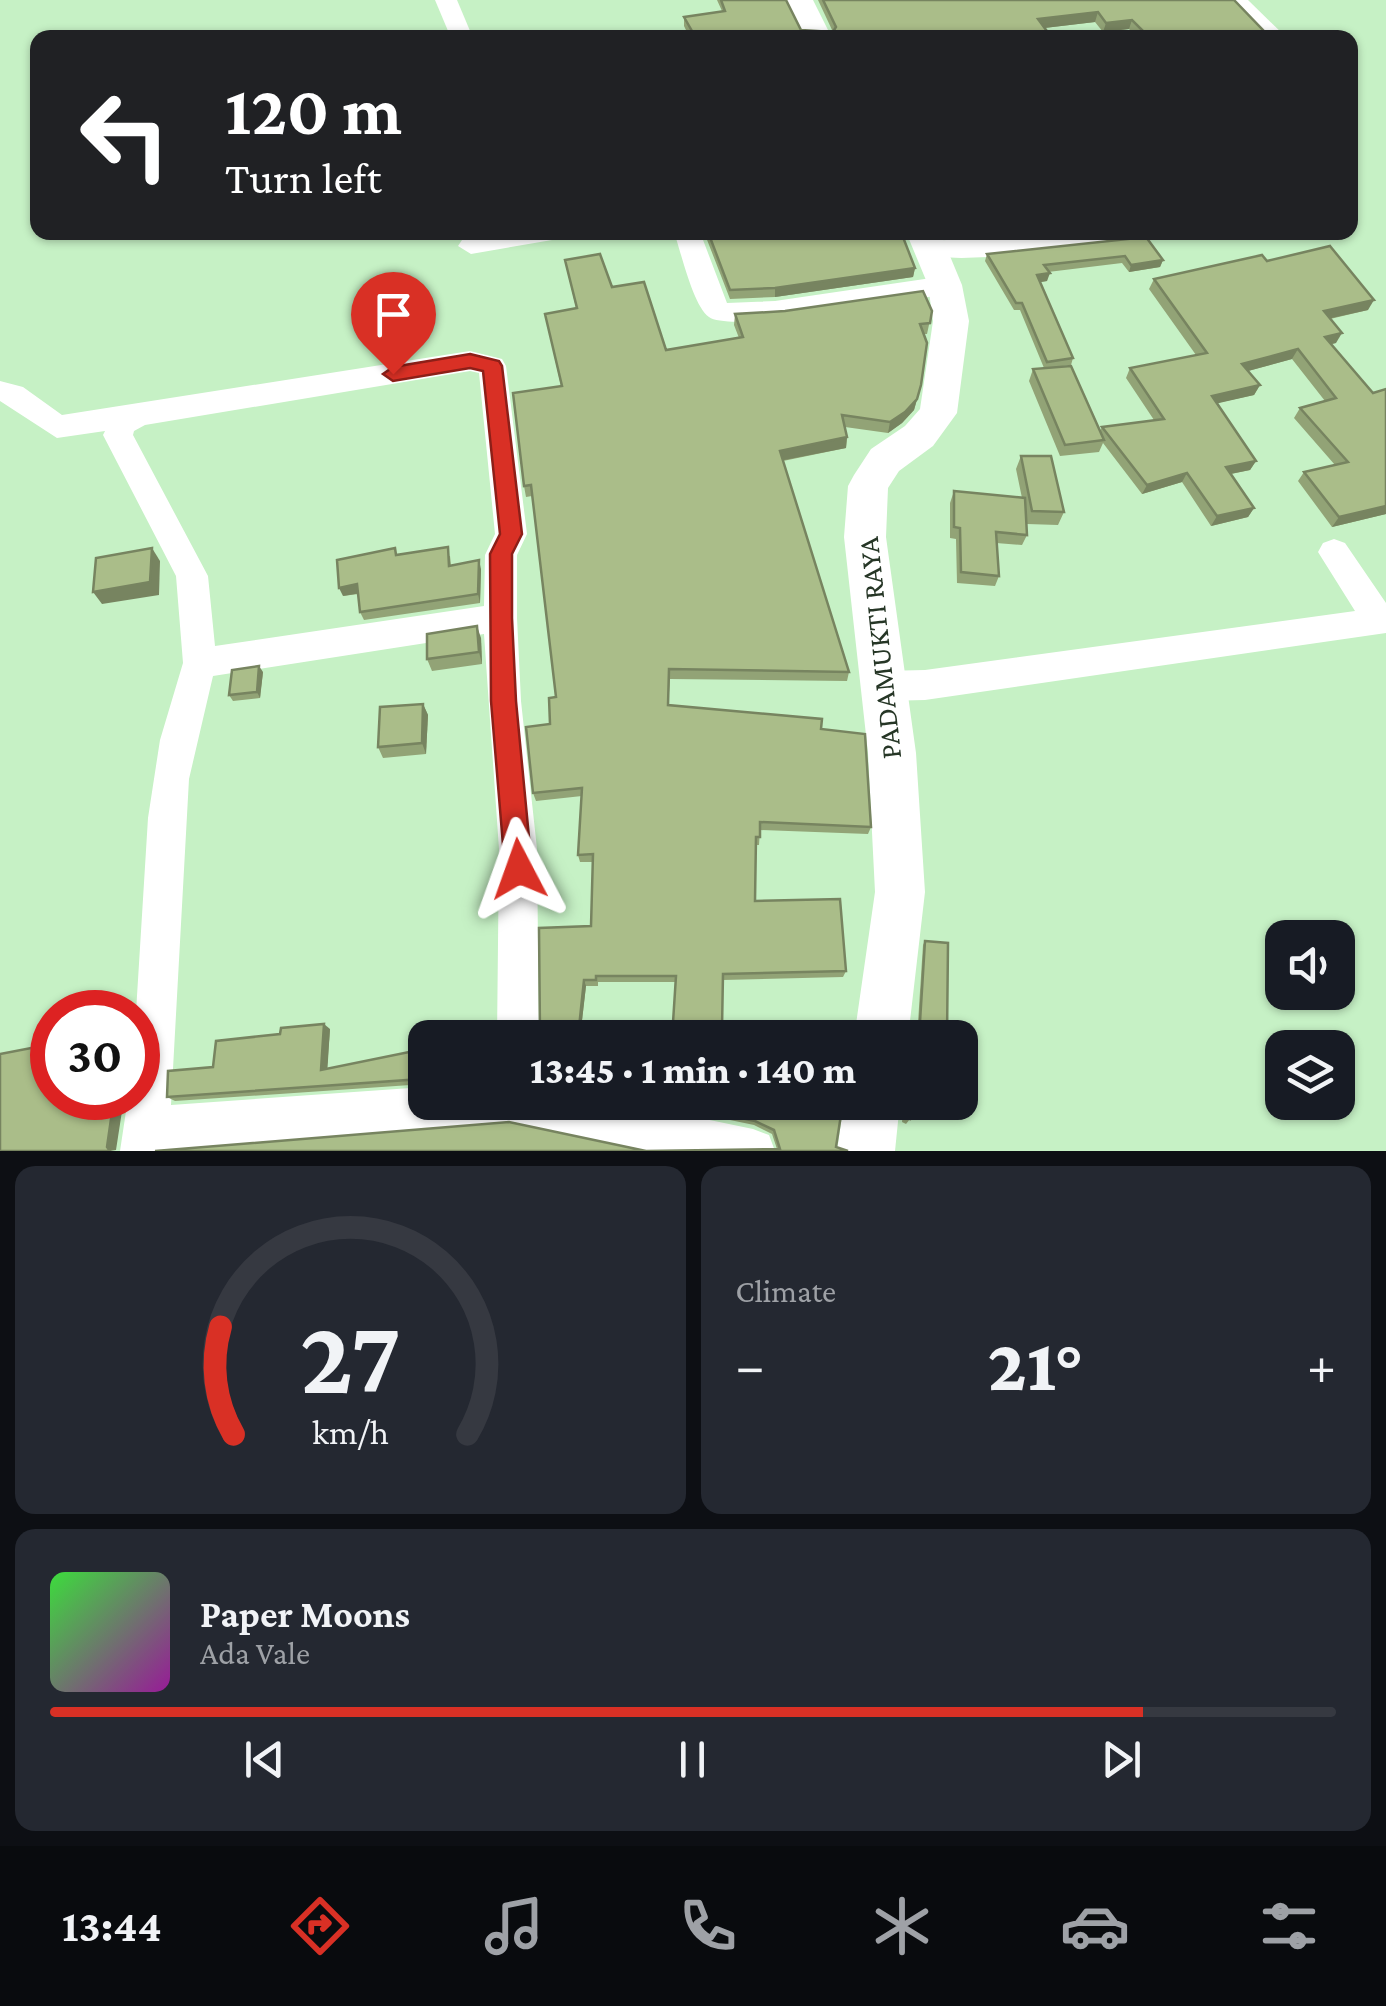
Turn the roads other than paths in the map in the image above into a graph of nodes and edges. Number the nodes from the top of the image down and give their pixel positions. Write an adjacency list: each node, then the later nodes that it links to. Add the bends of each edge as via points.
1 (446, 0): 4 (street)
2 (799, 0): 5 (street)
3 (1236, 0): 6 (street)
4 (459, 30)
5 (814, 30)
6 (1268, 30)
7 (506, 240): 10 (street)
8 (690, 240): 11 (street, via 721,314 774,310)
9 (1075, 240): 11 (street)
10 (471, 246)
11 (933, 256): 17 (street, PADAMUKTI RAYA, via 951,322 938,412 919,436 885,460 868,486 864,537)
12 (0, 391): 13 (street, via 57,427)
13 (138, 415): 15 (street, via 470,361 492,366 511,534 501,554); 16 (street, via 118,435 192,576)
14 (1334, 552): 17 (street, via 1376,614 1374,623)
15 (500, 618): 16 (street); 18 (street, via 518,849)
16 (200, 663): 23 (street, via 186,698 163,835)
17 (904, 686): 19 (street, PADAMUKTI RAYA, via 892,754 900,892)
18 (518, 1020)
19 (883, 1020)
20 (408, 1113): 23 (street)
21 (603, 1120): 24 (street)
22 (870, 1120): 25 (street)
23 (144, 1141)
24 (753, 1151)
25 (866, 1151)

